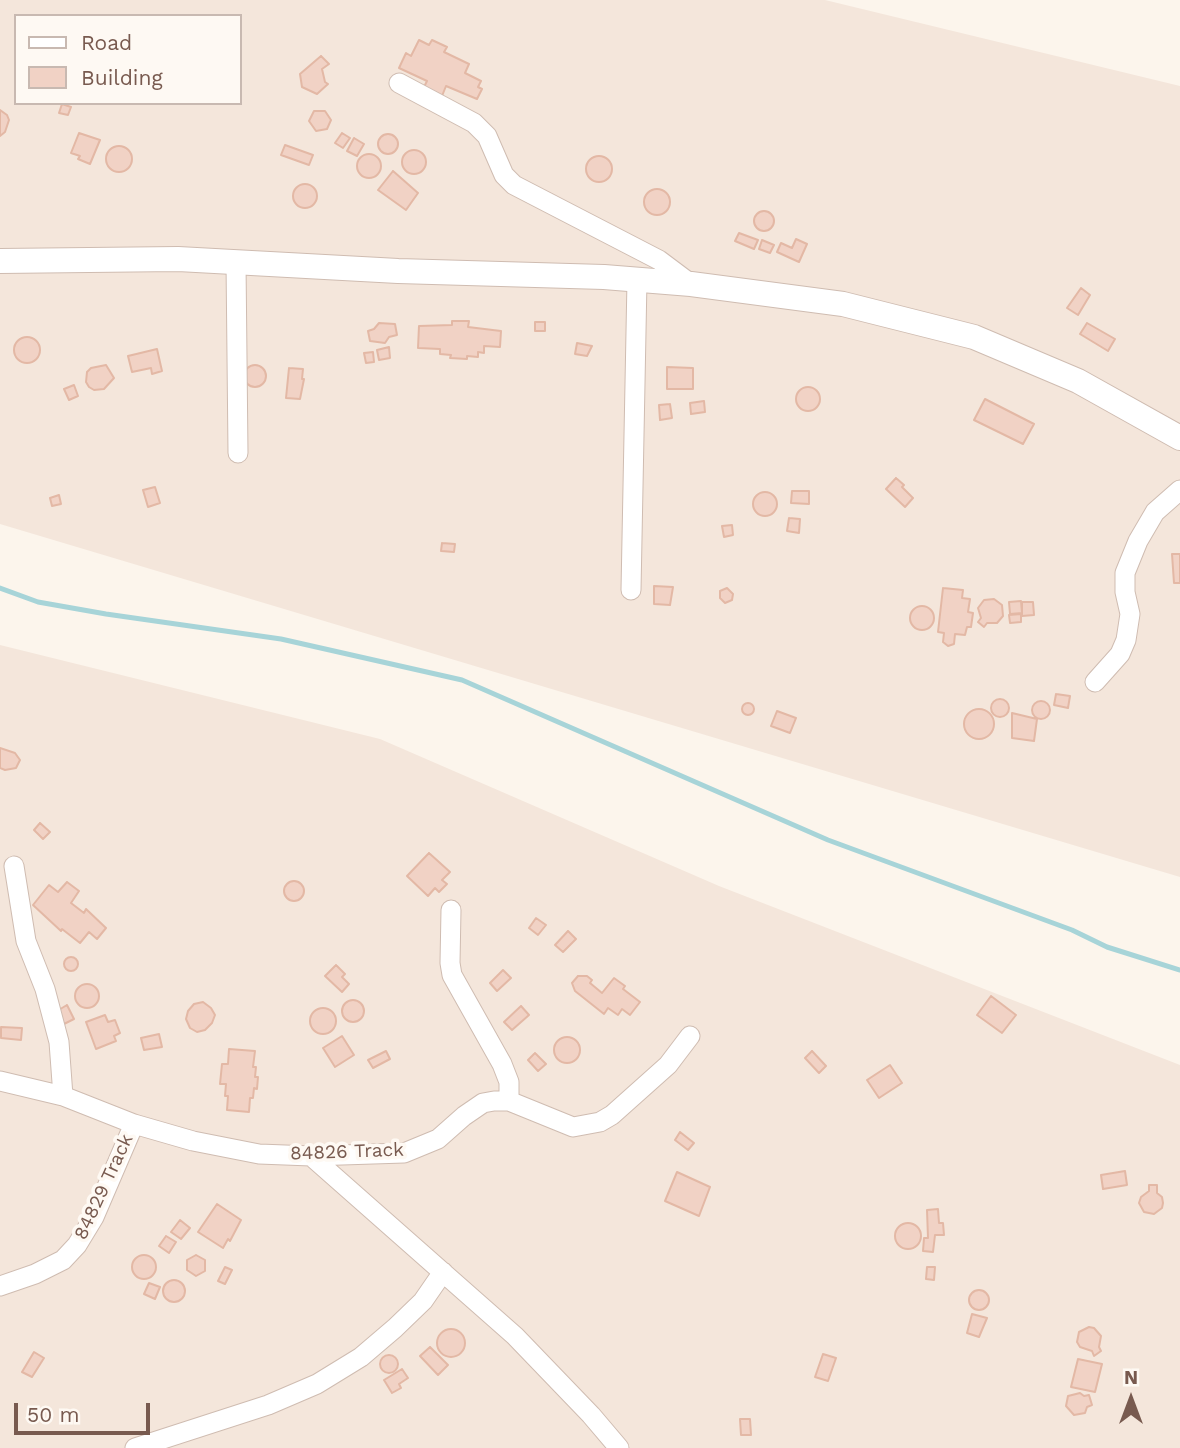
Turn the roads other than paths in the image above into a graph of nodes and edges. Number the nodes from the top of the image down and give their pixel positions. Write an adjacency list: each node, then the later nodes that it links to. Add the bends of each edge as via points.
1 (399, 83): 5 (street, via 474,123 486,136 504,176 514,185 659,260)
2 (0, 261): 3 (street)
3 (236, 262): 4 (street); 7 (street)
4 (637, 280): 5 (street); 9 (street)
5 (691, 284): 6 (street, via 842,304 974,337 1078,381)
6 (1180, 438)
7 (238, 453)
8 (1180, 490): 10 (street, via 1155,512 1138,541 1125,572 1130,614 1126,640)
9 (631, 590)
10 (1095, 682)
11 (14, 866): 15 (street, via 26,942 59,1042)
12 (451, 910): 16 (street, via 452,975 502,1063)
13 (690, 1036): 16 (street, via 668,1065 600,1122 573,1127)
14 (0, 1081): 15 (street, 84826 Track)
15 (63, 1096): 17 (street, 84826 Track)
16 (509, 1101): 18 (street, 84826 Track, via 483,1103 438,1139 404,1153)
17 (134, 1124): 18 (street, 84826 Track, via 259,1154); 20 (street, 84829 Track, via 77,1245 63,1260)
18 (312, 1156): 19 (street)
19 (443, 1272): 21 (street, via 396,1328 317,1384 268,1405); 22 (street, via 515,1336)
20 (0, 1286)
21 (135, 1448)
22 (618, 1448)

